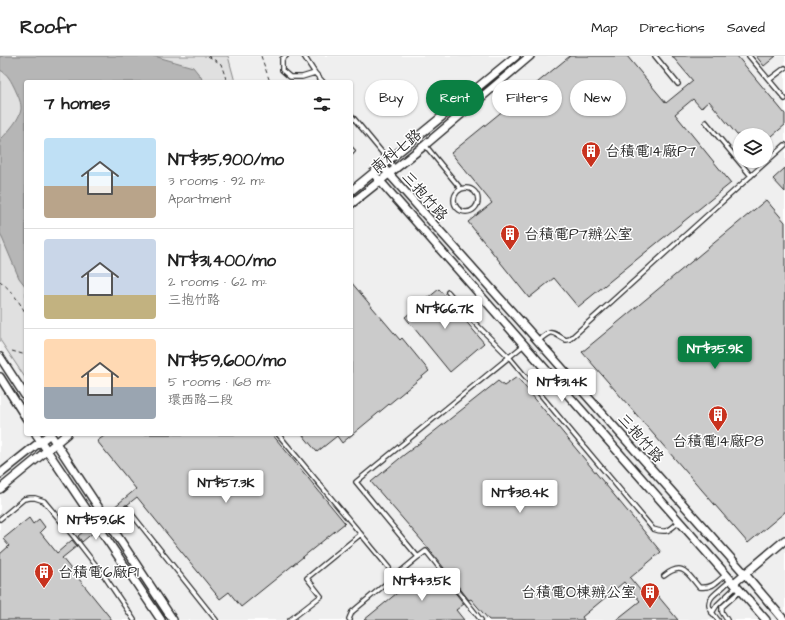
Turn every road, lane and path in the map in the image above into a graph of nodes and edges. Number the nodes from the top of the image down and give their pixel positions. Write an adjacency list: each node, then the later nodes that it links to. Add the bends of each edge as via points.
1 (208, 56): 11 (path, via 221,64)
2 (260, 56): 12 (path)
3 (286, 56): 10 (lane, via 282,60 282,70 290,77)
4 (304, 56): 10 (lane)
5 (516, 56): 21 (street, 南科七路)
6 (530, 56): 19 (street, 南科七路)
7 (656, 56): 15 (lane)
8 (750, 56): 14 (lane)
9 (785, 68): 14 (lane)
10 (316, 73): 13 (lane)
11 (226, 80)
12 (269, 80)
13 (321, 80)
14 (770, 80): 16 (lane)
15 (678, 84)
16 (785, 100)
17 (353, 117): 21 (lane)
18 (706, 122): 26 (lane)
19 (424, 145): 23 (street, 南科七路); 29 (lane)
20 (785, 145): 26 (lane)
21 (389, 160): 22 (street, 南科七路); 23 (lane)
22 (382, 166): 24 (street, 南科七路); 25 (street, 三抱竹路)
23 (395, 168): 25 (street, 南科七路)
24 (373, 173): 27 (street, 三抱竹路); 28 (street, 南科七路)
25 (388, 174): 27 (street, 南科七路); 34 (street, 三抱竹路)
26 (751, 176): 34 (lane, via 570,339 566,340 551,332)
27 (379, 180): 30 (street, 南科七路); 35 (street, 三抱竹路)
28 (353, 189)
29 (461, 189): 29 (lane, via 454,200 460,210 467,212 477,205 477,195 473,190)
30 (353, 202)
31 (0, 282): 33 (path, via 10,290)
32 (448, 292): 39 (lane)
33 (24, 310)
34 (538, 341): 61 (street, 三抱竹路)
35 (524, 345): 39 (lane); 55 (street, 三抱竹路)
36 (12, 351): 37 (path)
37 (24, 354)
38 (0, 357): 41 (street)
39 (509, 357): 55 (lane, via 653,529 662,532 670,530); 58 (lane, via 356,482)
40 (0, 377): 42 (street)
41 (24, 394)
42 (24, 415)
43 (37, 436): 48 (street)
44 (47, 436): 48 (street)
45 (51, 436): 49 (street)
46 (65, 436): 49 (street)
47 (280, 436): 56 (lane)
48 (41, 441): 50 (street); 51 (street)
49 (56, 443): 50 (street); 68 (street)
50 (47, 450): 52 (street); 67 (street)
51 (0, 474)
52 (0, 490)
53 (127, 508): 69 (lane)
54 (0, 519): 66 (lane, via 24,499 35,498 44,502 105,577)
55 (680, 521): 60 (street, 三抱竹路)
56 (361, 534): 59 (lane); 70 (lane, via 307,578 321,596)
57 (785, 540): 61 (street)
58 (418, 557): 71 (lane, via 352,612); 72 (lane, via 426,551)
59 (389, 568)
60 (726, 574): 62 (lane, via 712,586 705,588 699,587 685,571 677,569); 63 (street, 三抱竹路)
61 (745, 574): 63 (street); 65 (street, 三抱竹路)
62 (664, 576)
63 (736, 585): 64 (lane, via 717,604); 64 (lane, via 710,598 708,605); 74 (lane, via 722,607); 75 (street, 三抱竹路)
64 (712, 613): 73 (lane)
65 (783, 618)
66 (134, 620)
67 (161, 620)
68 (173, 620)
69 (216, 620)
70 (290, 620)
71 (350, 620)
72 (481, 620)
73 (718, 620)
74 (726, 620)
75 (766, 620)

